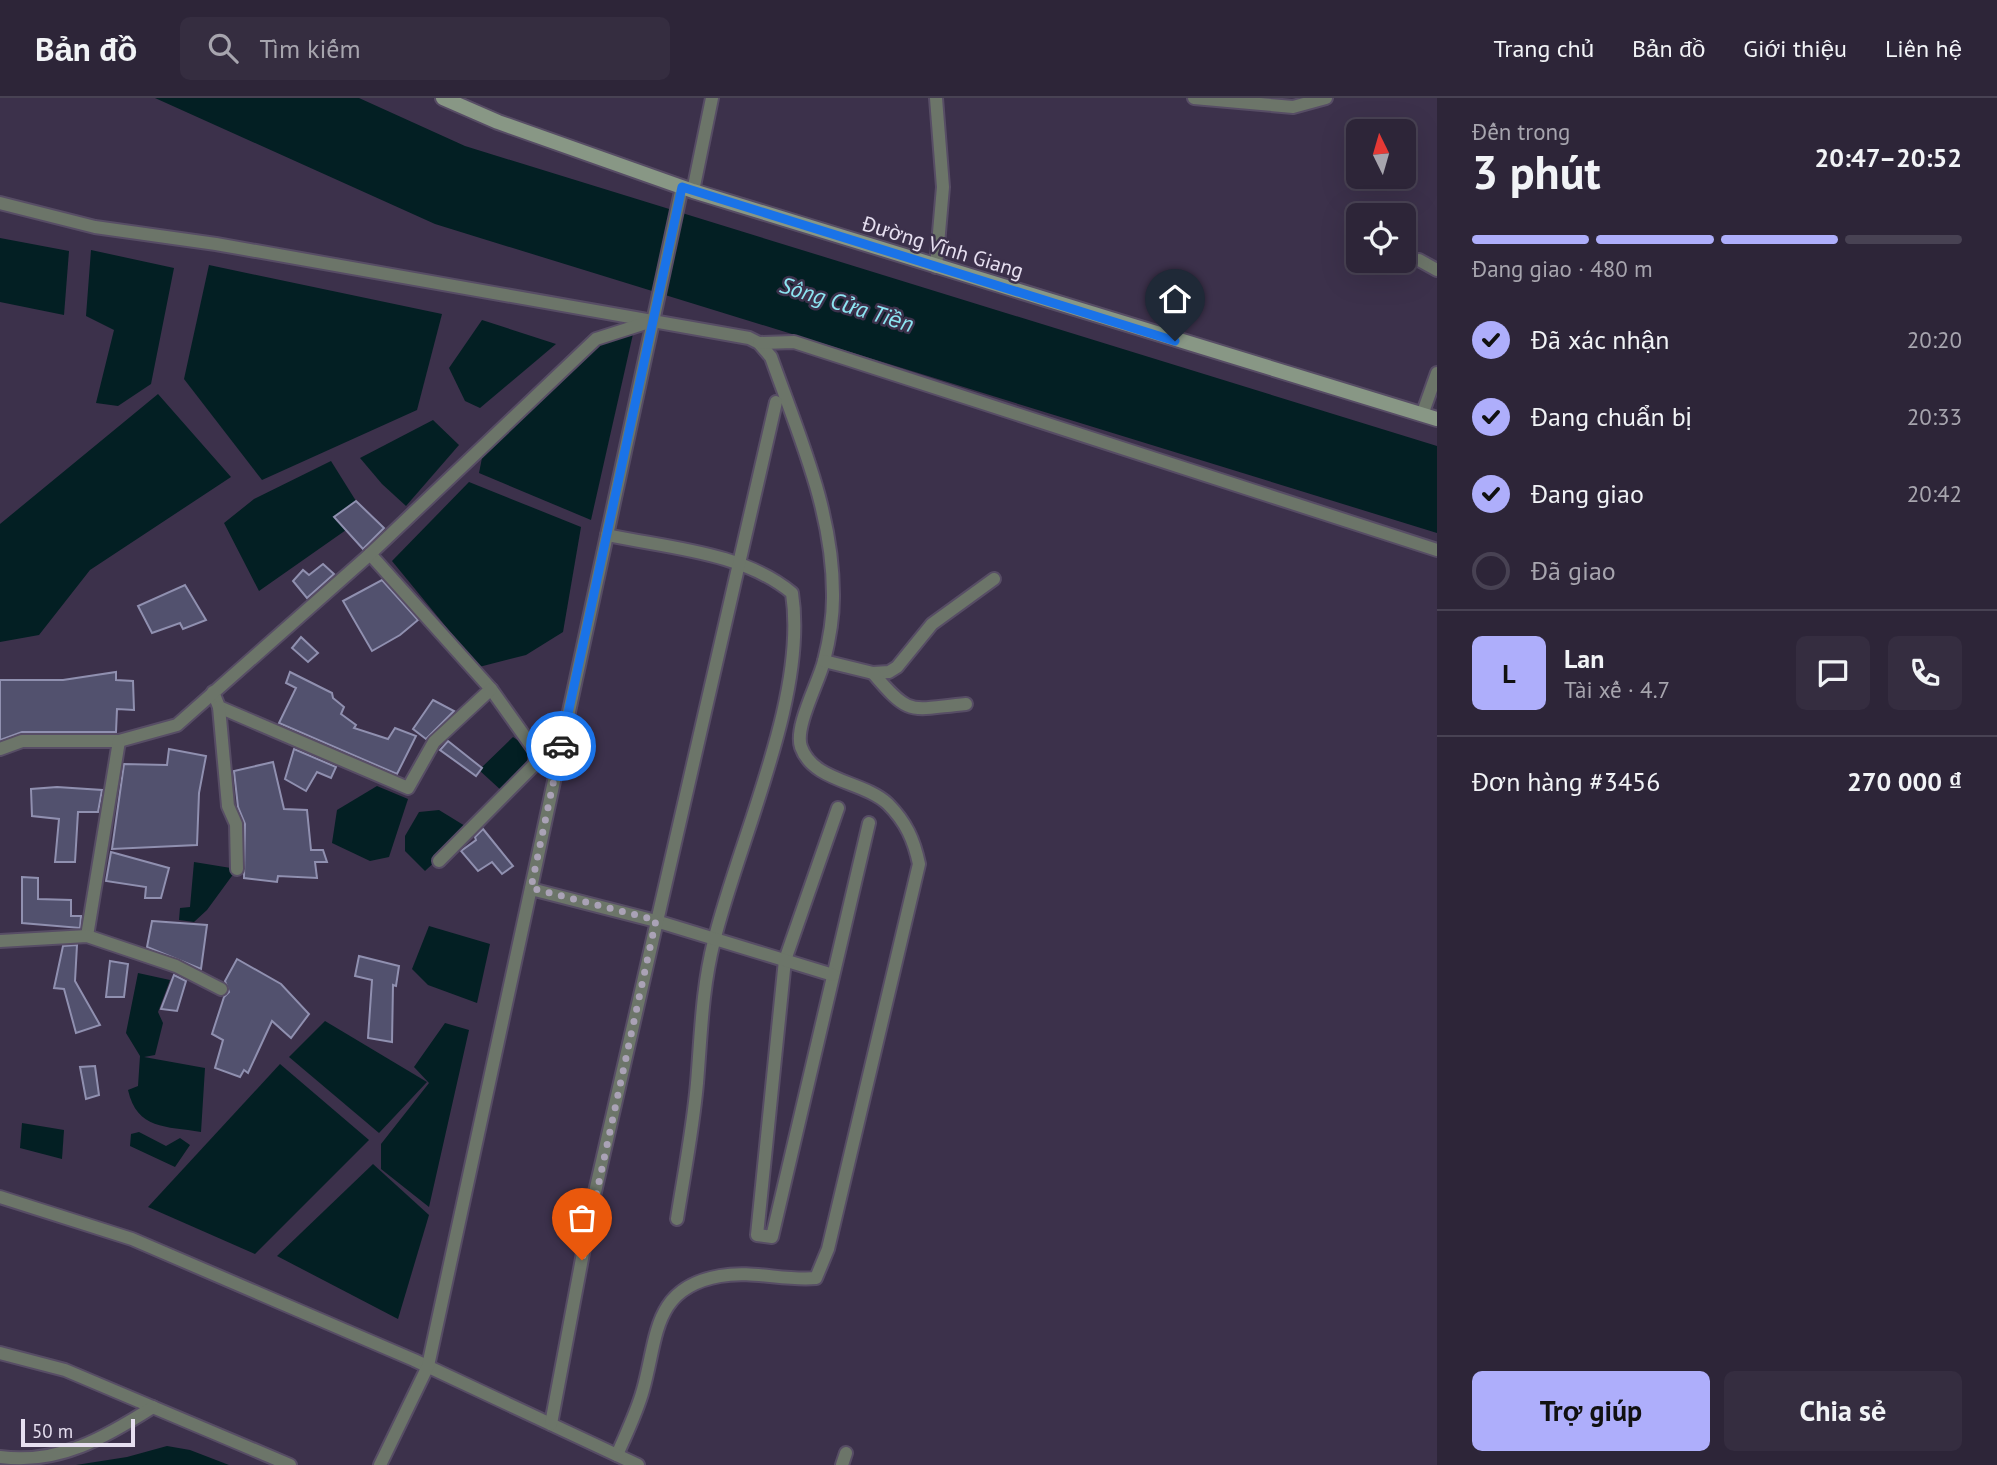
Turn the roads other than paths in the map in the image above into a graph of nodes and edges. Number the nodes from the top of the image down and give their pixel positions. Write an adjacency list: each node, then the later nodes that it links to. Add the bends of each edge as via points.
1 (443, 98): 6 (street, Đường Vĩnh Giang)
2 (712, 98): 6 (street)
3 (936, 98): 9 (street, via 943,187)
4 (1194, 98): 5 (street, via 1293,107)
5 (1326, 98)
6 (687, 189): 9 (street, Đường Vĩnh Giang); 11 (street, via 677,208)
7 (0, 203): 11 (street, via 95,227)
8 (1419, 260): 10 (street)
9 (936, 267): 15 (street, Đường Vĩnh Giang)
10 (1437, 270)
11 (653, 321): 12 (street); 17 (street); 19 (street, via 596,339)
12 (759, 342): 18 (street, via 794,342); 22 (street, via 771,357 824,512 833,599)
13 (1437, 373): 15 (street)
14 (776, 402): 20 (street)
15 (1422, 415): 16 (street, Đường Vĩnh Giang)
16 (1437, 419)
17 (607, 536): 20 (street); 34 (street)
18 (1437, 550)
19 (370, 554): 24 (street); 25 (street)
20 (740, 563): 35 (street); 37 (street, via 772,576 792,593 797,622 785,703)
21 (994, 579): 23 (street, via 932,624 894,670)
22 (824, 661): 23 (street); 48 (street, via 800,745 810,764 886,803 912,835 919,864 828,1249 816,1279 718,1276 668,1301 657,1326 643,1392)
23 (873, 673): 26 (street, via 904,706)
24 (491, 690): 27 (street, via 434,742 408,788); 32 (street, via 538,758)
25 (213, 692): 27 (street); 28 (street, via 177,725)
26 (966, 704)
27 (219, 707): 33 (street, via 228,806 236,824)
28 (119, 741): 29 (street, via 22,741); 36 (street)
29 (0, 749)
30 (838, 808): 39 (street)
31 (869, 823): 40 (street)
32 (439, 862)
33 (237, 869)
34 (531, 888): 35 (street); 45 (street)
35 (656, 920): 37 (street); 47 (street, via 592,1205)
36 (87, 936): 38 (street); 41 (street, via 176,966)
37 (714, 939): 39 (street); 43 (street, via 704,987 697,1085)
38 (0, 941)
39 (785, 960): 40 (street); 40 (street, via 757,1235 772,1237)
40 (833, 975)
41 (221, 989)
42 (0, 1197): 45 (street, via 132,1239)
43 (677, 1219)
44 (0, 1353): 46 (street, via 65,1370)
45 (428, 1366): 47 (street); 51 (street)
46 (153, 1407): 49 (street, via 103,1439 59,1456); 50 (street)
47 (551, 1424): 48 (street)
48 (617, 1455): 52 (street)
49 (0, 1457)
50 (290, 1465)
51 (380, 1465)
52 (638, 1465)

